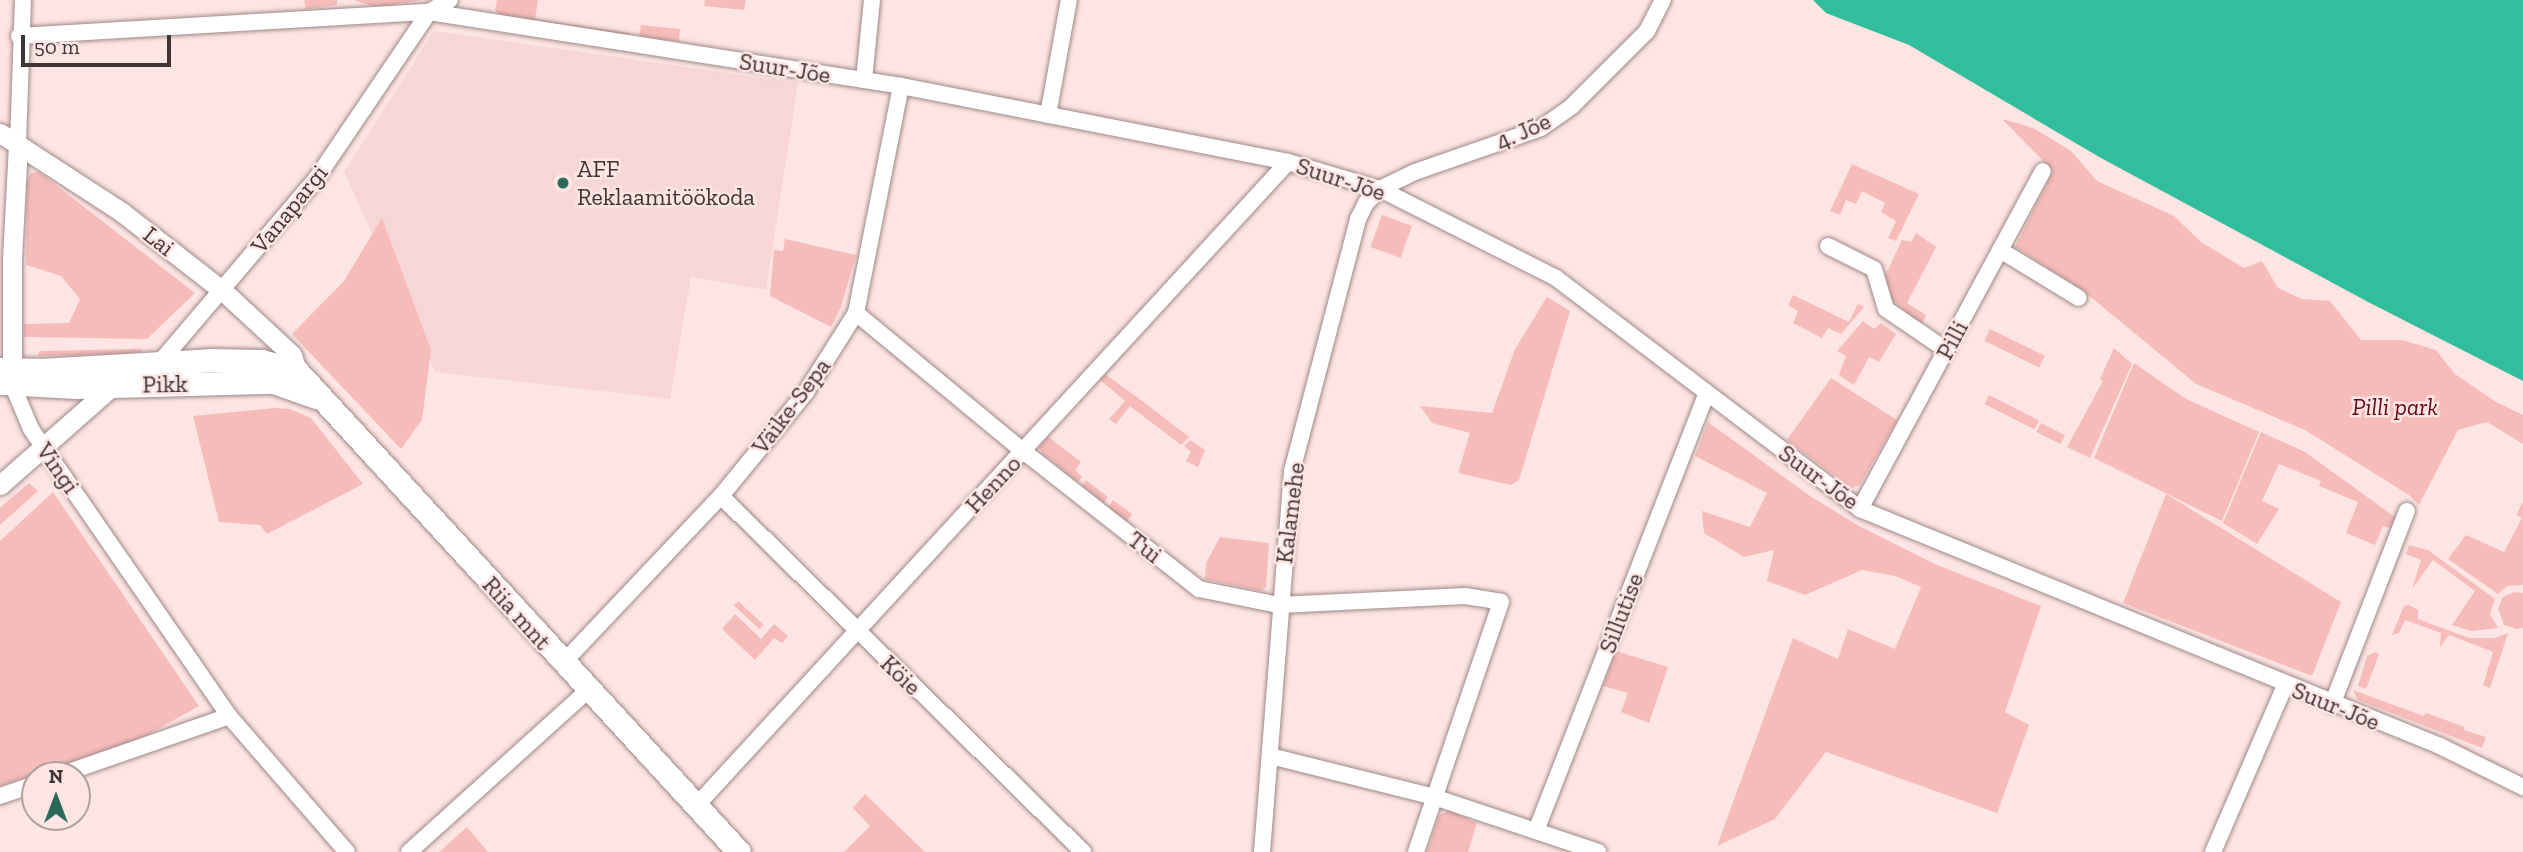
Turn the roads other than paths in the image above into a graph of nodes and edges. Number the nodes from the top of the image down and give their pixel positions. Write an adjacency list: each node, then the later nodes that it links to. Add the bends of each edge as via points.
1 (23, 0): 7 (street, Vingi)
2 (450, 0): 6 (street)
3 (872, 0): 8 (street)
4 (1069, 0): 10 (street)
5 (1663, 0): 15 (street, 4. Jõe, via 1647,31 1572,106 1541,128)
6 (429, 12): 7 (street, Suur-Jõe); 8 (street, Suur-Jõe); 18 (street, Vanapargi, via 316,179)
7 (19, 36): 12 (street, Vingi)
8 (864, 80): 9 (street, Suur-Jõe)
9 (901, 86): 10 (street, Suur-Jõe); 20 (street, Väike-Sepa)
10 (1048, 115): 13 (street, Suur-Jõe)
11 (0, 133): 12 (street, Lai)
12 (18, 143): 18 (street, Lai, via 123,213); 24 (street, Vingi)
13 (1288, 162): 15 (street, Suur-Jõe); 30 (street, Henno)
14 (2043, 171): 17 (street, Pilli)
15 (1380, 189): 26 (street, Suur-Jõe, via 1556,278); 36 (street, Kalamehe, via 1358,219 1292,471)
16 (1828, 246): 21 (street, via 1874,269 1886,309)
17 (2000, 250): 19 (street); 21 (street, Pilli)
18 (223, 291): 22 (street, Vanapargi); 23 (street, Lai, via 292,355)
19 (2079, 298)
20 (856, 313): 30 (street, Tui); 33 (street, Väike-Sepa, via 806,392)
21 (1946, 350): 34 (street, Pilli)
22 (158, 362): 23 (main road, Pikk, via 262,361); 24 (main road, Pikk); 25 (street, Vanapargi, via 131,370)
23 (297, 371): 27 (main road, Riia mnt)
24 (6, 376): 25 (main road, Pikk); 28 (street, Vingi)
25 (122, 386): 27 (main road, Pikk, via 273,382); 29 (street, Vanapargi)
26 (1706, 394): 34 (street, Suur-Jõe); 50 (street, Sillutise)
27 (326, 402): 38 (main road, Riia mnt)
28 (20, 409): 29 (street, Vingi); 31 (street, via 26,438)
29 (42, 446): 31 (street, Vanapargi); 42 (street, Vingi)
30 (1023, 452): 36 (street, Tui, via 1199,589); 37 (street, Henno)
31 (24, 462): 32 (street, Vanapargi)
32 (0, 485)
33 (721, 496): 37 (street, Köie); 38 (street, Väike-Sepa)
34 (1860, 509): 39 (street, Suur-Jõe)
35 (2407, 511): 41 (street)
36 (1279, 605): 43 (street, Kalamehe); 48 (street, Tui, via 1465,596 1501,602)
37 (856, 631): 49 (street, Henno); 54 (street, Köie)
38 (563, 663): 40 (main road, Riia mnt)
39 (2285, 686): 41 (street, Suur-Jõe); 58 (street)
40 (587, 690): 49 (main road, Riia mnt); 52 (street)
41 (2332, 705): 45 (street, Suur-Jõe, via 2440,746)
42 (229, 716): 44 (street); 51 (street, Vingi)
43 (1270, 756): 48 (street); 55 (street, Kalamehe)
44 (91, 764)
45 (2523, 787)
46 (21, 789): 47 (street)
47 (0, 796)
48 (1434, 797): 50 (street); 56 (street)
49 (697, 805): 53 (main road, Riia mnt)
50 (1536, 831): 57 (street)
51 (346, 852)
52 (409, 852)
53 (739, 852)
54 (1083, 852)
55 (1262, 852)
56 (1416, 852)
57 (1598, 852)
58 (2213, 852)

